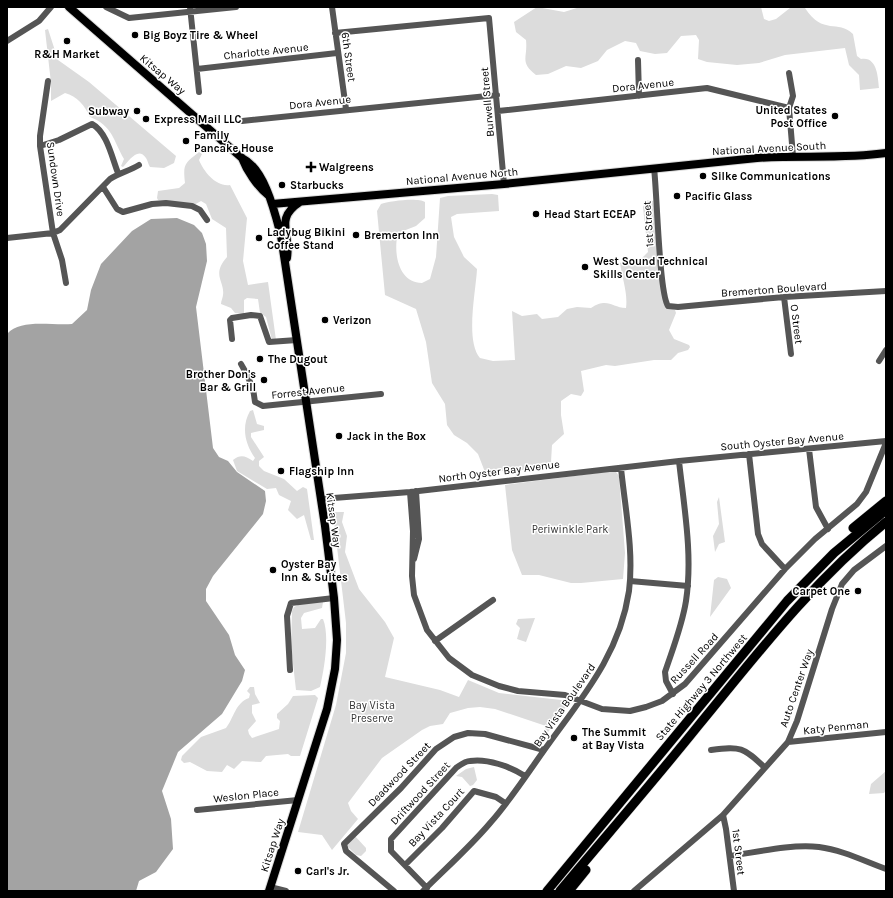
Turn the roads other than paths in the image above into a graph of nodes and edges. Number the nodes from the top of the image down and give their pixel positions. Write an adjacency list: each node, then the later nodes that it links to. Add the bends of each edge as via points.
1 (51, 7): 8 (street, via 39,21)
2 (69, 7): 30 (main road, Kitsap Way, via 248,161 267,187)
3 (106, 7): 6 (street, via 129,18)
4 (236, 7): 6 (street)
5 (332, 7): 7 (street, 6th Street)
6 (190, 9): 11 (street)
7 (335, 33): 9 (street, 6th Street); 15 (street, Burwell Street, via 489,18)
8 (7, 41)
9 (337, 53): 11 (street, Charlotte Avenue); 18 (street, 6th Street)
10 (638, 60): 16 (street)
11 (197, 69): 14 (street)
12 (789, 73): 17 (street, via 793,96)
13 (48, 81): 21 (street, Sundown Drive)
14 (199, 92)
15 (497, 95): 18 (street, Dora Avenue); 19 (street, Burwell Street)
16 (638, 96): 17 (street, Dora Avenue, via 707,88); 19 (street, Dora Avenue)
17 (789, 108): 23 (street)
18 (346, 109): 20 (street, Dora Avenue)
19 (498, 111): 27 (street, Burwell Street)
20 (242, 121)
21 (40, 146): 26 (street, via 92,124 102,134); 32 (street, Sundown Drive)
22 (886, 153): 23 (main road, National Avenue South, via 864,156)
23 (793, 156): 25 (main road, National Avenue South)
24 (140, 165): 26 (street)
25 (654, 168): 27 (main road, National Avenue North); 38 (street, 1st Street)
26 (118, 173): 28 (street)
27 (504, 184): 29 (main road, National Avenue North)
28 (103, 187): 31 (street, via 117,209 123,212 152,204 186,205 200,210); 32 (street, via 60,230)
29 (301, 201): 30 (main road, National Avenue North); 34 (main road, via 287,214 285,225 289,245)
30 (272, 204): 34 (main road, Kitsap Way)
31 (207, 220)
32 (53, 233): 33 (street, Sundown Drive); 35 (street, Sundown Drive)
33 (7, 238)
34 (286, 264): 40 (main road, Kitsap Way)
35 (66, 283)
36 (886, 291): 37 (street, Bremerton Boulevard)
37 (784, 297): 38 (street, Bremerton Boulevard, via 678,307 668,306); 42 (street, O Street)
38 (665, 302)
39 (232, 339): 40 (street, via 230,320 251,315 260,316 269,342)
40 (297, 340): 46 (main road, Kitsap Way)
41 (886, 350): 43 (street)
42 (791, 354)
43 (879, 361)
44 (241, 364): 46 (street, Forrest Avenue, via 258,405)
45 (381, 394): 46 (street, Forrest Avenue)
46 (306, 402): 53 (main road, Kitsap Way)
47 (886, 442): 48 (street, South Oyster Bay Avenue); 58 (street, Russell Road, via 866,492 857,504)
48 (809, 449): 49 (street, South Oyster Bay Avenue); 58 (street, via 816,507)
49 (749, 454): 50 (street, South Oyster Bay Avenue); 60 (street, via 758,534 762,544)
50 (679, 461): 51 (street, North Oyster Bay Avenue); 64 (street, via 688,544)
51 (621, 468): 52 (street, North Oyster Bay Avenue); 63 (street, Bay Vista Boulevard, via 630,554)
52 (413, 491): 53 (street, North Oyster Bay Avenue); 67 (street, Russell Road, via 419,539 413,560 414,595 424,624)
53 (321, 499): 65 (main road, Kitsap Way)
54 (886, 501): 62 (highway, via 834,546)
55 (886, 510): 62 (highway, State Highway 3 Northwest, via 849,539)
56 (886, 522): 61 (highway, State Highway 3 Northwest)
57 (886, 528): 61 (highway)
58 (828, 529): 60 (street, Russell Road)
59 (886, 546): 72 (street, Auto Center Way, via 854,570 842,584)
60 (785, 569): 69 (street, Russell Road, via 685,684)
61 (832, 569): 77 (highway, State Highway 3 Northwest, via 801,602)
62 (806, 580): 89 (highway, State Highway 3 Northwest)
63 (630, 581): 64 (street); 70 (street, Bay Vista Boulevard, via 616,639 601,671)
64 (688, 586): 69 (street, via 683,618 665,672 666,681)
65 (334, 598): 68 (street, via 290,602 287,616); 78 (main road, Kitsap Way, via 337,640 333,678 327,709)
66 (493, 600): 67 (street)
67 (435, 641): 70 (street, Russell Road, via 455,664 491,683 518,690 565,695)
68 (290, 670)
69 (673, 694): 70 (street, Russell Road, via 646,707 630,711 602,709)
70 (580, 701): 73 (street, Bay Vista Boulevard)
71 (886, 732): 72 (street, Katy Penman)
72 (788, 742): 75 (street, Auto Center Way)
73 (544, 750): 76 (street, Bay Vista Boulevard); 88 (street, Deadwood Street, via 490,734 475,733 454,737 436,749 408,782 344,844 346,851)
74 (711, 750): 75 (street, via 742,749 752,754)
75 (765, 768): 81 (street, Auto Center Way)
76 (525, 776): 79 (street, Bay Vista Boulevard); 83 (street, Driftwood Street, via 477,760 468,761 456,768 390,839 391,851)
77 (643, 794): 90 (highway, State Highway 3 Northwest); 91 (highway, via 614,836)
78 (298, 800): 80 (street, Weslon Place); 85 (main road, Kitsap Way)
79 (505, 804): 83 (street, Bay Vista Court, via 496,797 474,791); 86 (street, Bay Vista Boulevard, via 466,851)
80 (197, 810)
81 (723, 815): 82 (street, 1st Street); 92 (street, Auto Center Way)
82 (730, 856): 84 (street, via 798,847 818,847); 93 (street, 1st Street)
83 (405, 865): 86 (street, Driftwood Street)
84 (886, 869)
85 (270, 889): 87 (street)
86 (425, 889)
87 (286, 891)
88 (394, 891)
89 (547, 891)
90 (560, 891)
91 (569, 891)
92 (634, 891)
93 (734, 891)

